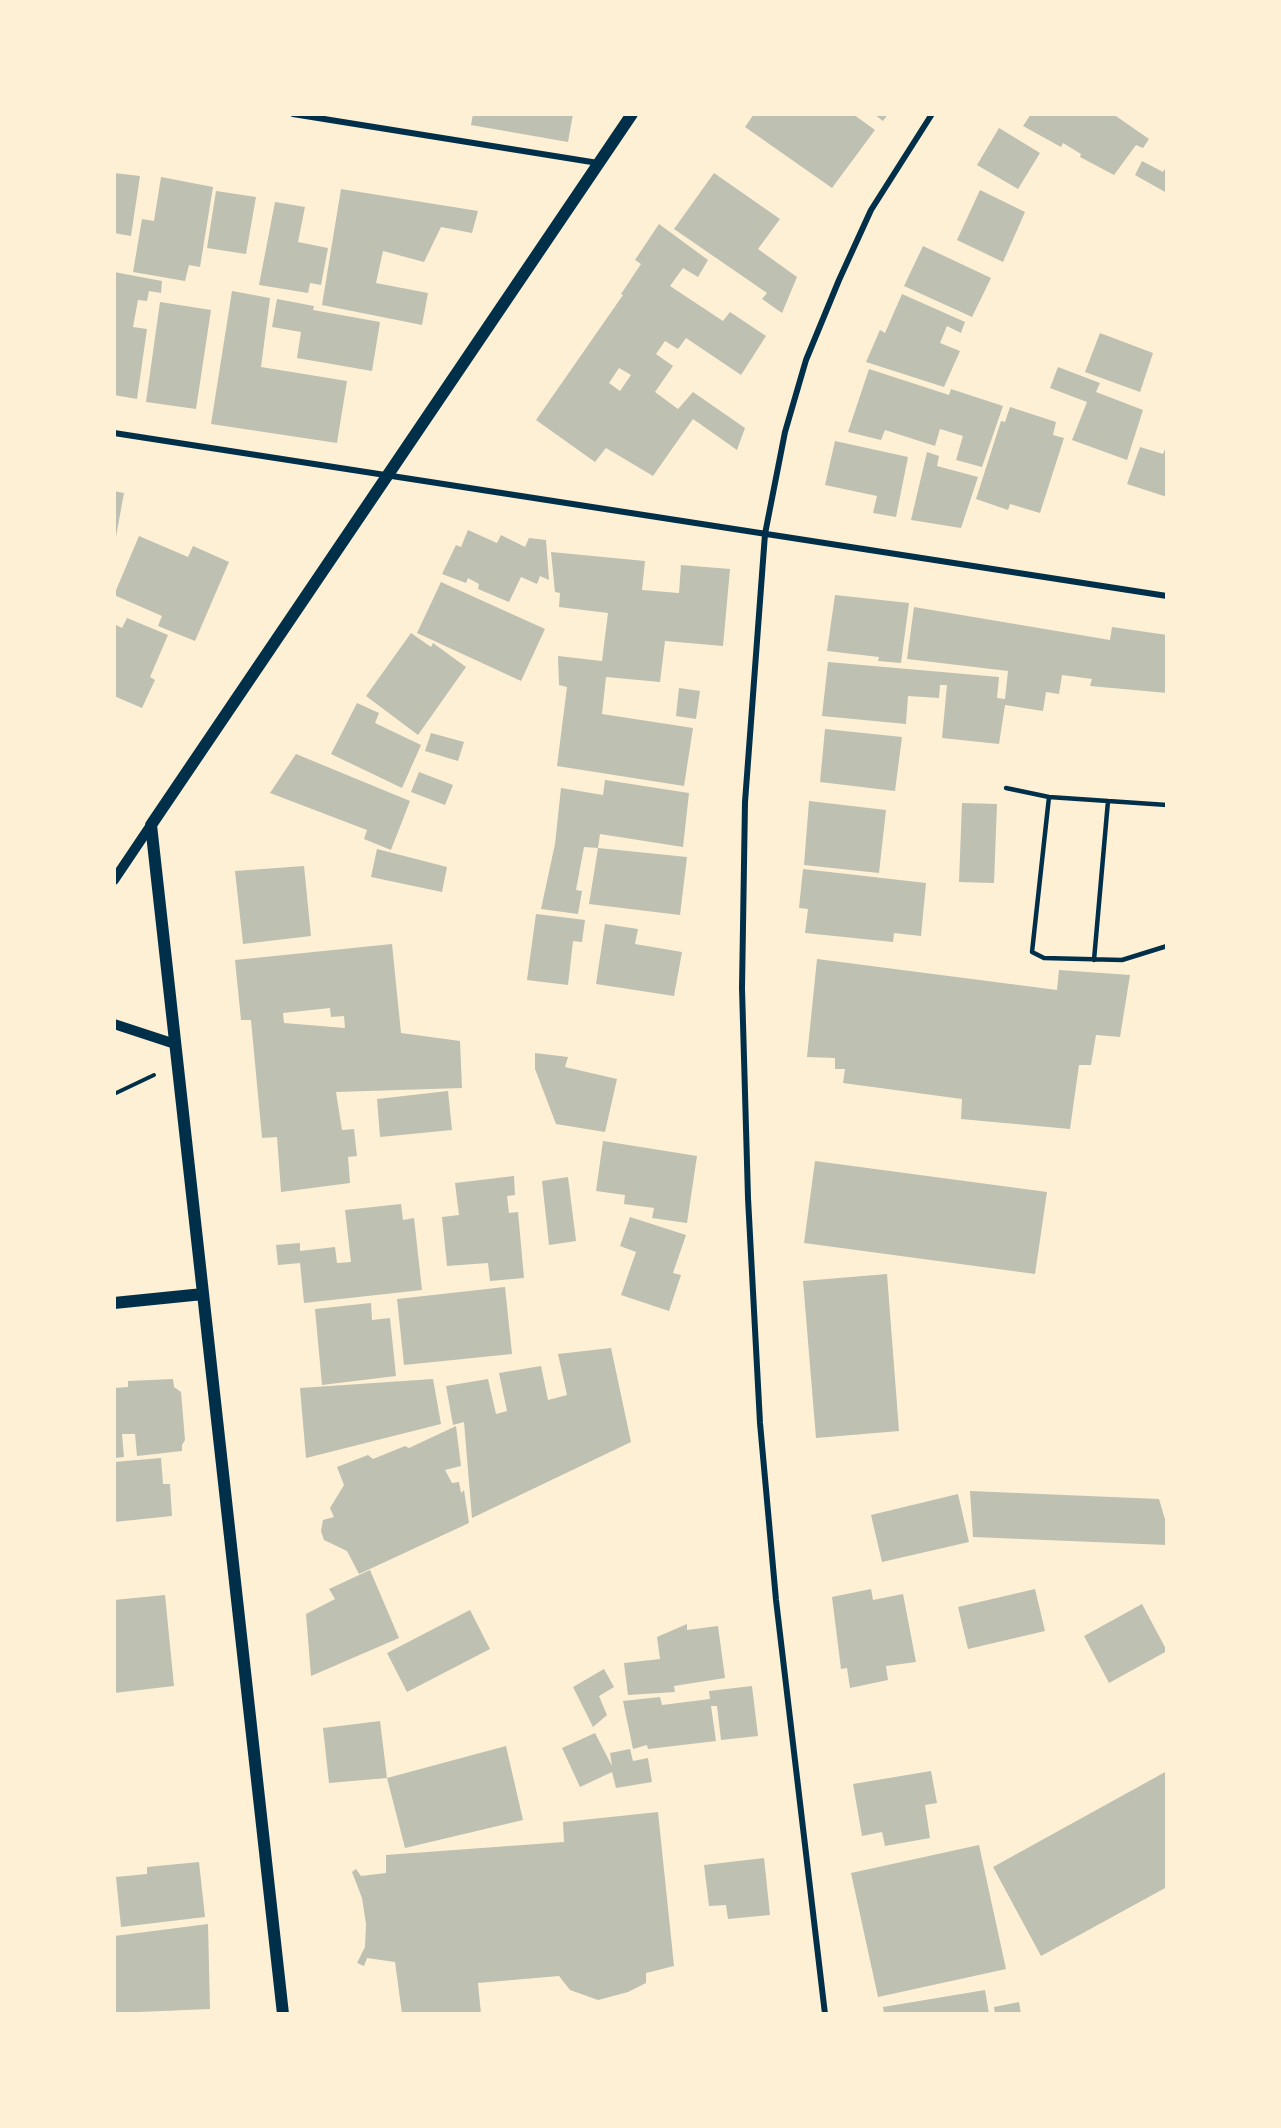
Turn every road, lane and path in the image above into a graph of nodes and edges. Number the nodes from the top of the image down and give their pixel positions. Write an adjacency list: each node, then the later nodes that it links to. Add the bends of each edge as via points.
1 (293, 114): 4 (street)
2 (632, 114): 4 (main road)
3 (932, 114): 7 (street, via 871,210 806,360 785,432)
4 (599, 163): 6 (main road)
5 (114, 433): 6 (street)
6 (387, 475): 7 (street); 13 (main road)
7 (765, 534): 8 (street); 24 (street, via 745,814 741,988 748,1198 760,1423 774,1577)
8 (1167, 596)
9 (1006, 788): 10 (lane)
10 (1048, 797): 11 (lane); 16 (lane, via 1032,952 1044,958)
11 (1108, 801): 12 (lane); 16 (lane)
12 (1167, 805)
13 (151, 825): 14 (street); 18 (main road)
14 (114, 880)
15 (1167, 946): 16 (lane, via 1122,960)
16 (1094, 960)
17 (114, 1024): 18 (street)
18 (175, 1044): 19 (main road)
19 (177, 1064): 20 (path); 21 (main road)
20 (114, 1094)
21 (202, 1294): 22 (main road); 23 (main road)
22 (114, 1303)
23 (283, 2014)
24 (825, 2014)

